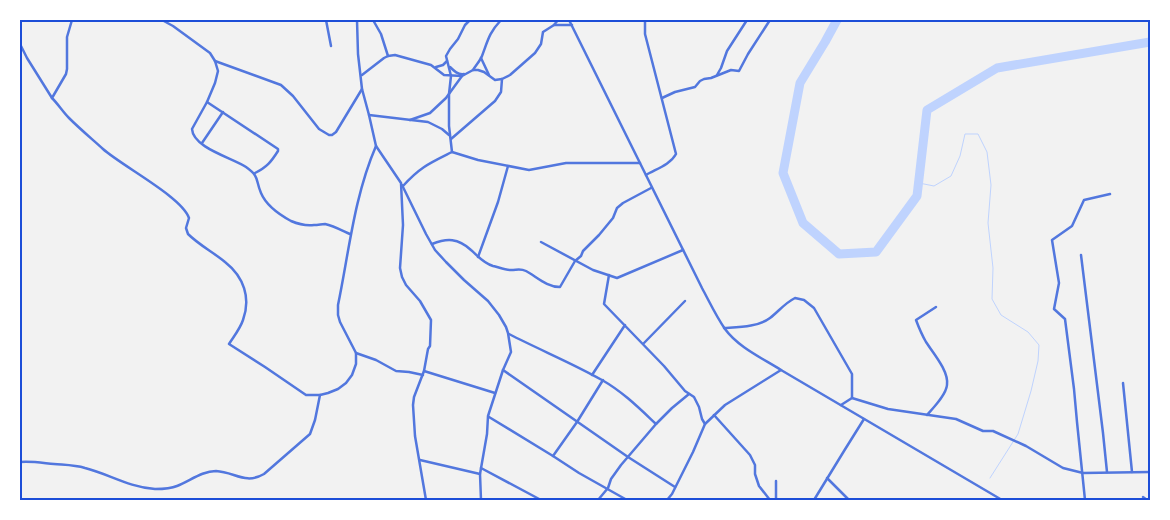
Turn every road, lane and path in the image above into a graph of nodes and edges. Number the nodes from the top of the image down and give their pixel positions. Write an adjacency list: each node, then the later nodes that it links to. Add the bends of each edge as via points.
1 (72, 20): 33 (street, via 67,36 66,74)
2 (162, 20): 19 (street, via 210,53)
3 (326, 20): 16 (street)
4 (357, 20): 25 (street)
5 (374, 20): 17 (street)
6 (470, 20): 20 (street, via 446,56)
7 (501, 20): 18 (street, via 489,35)
8 (558, 20): 13 (street)
9 (569, 20): 14 (street)
10 (645, 20): 34 (street, via 645,34)
11 (747, 20): 26 (street)
12 (770, 20): 26 (street, via 739,71 730,70)
13 (554, 25): 14 (street); 30 (street, via 543,32 542,44 535,54)
14 (572, 25): 43 (street)
15 (20, 44): 33 (street)
16 (331, 46)
17 (388, 56): 22 (street, via 395,55); 25 (street)
18 (481, 58): 23 (street); 29 (street)
19 (215, 61): 31 (street, via 281,85 319,129 329,135 336,132); 35 (street, via 217,77)
20 (447, 61): 21 (street); 22 (street)
21 (449, 66): 24 (street, via 457,73); 27 (street)
22 (436, 67): 27 (street)
23 (473, 70): 24 (street); 29 (street)
24 (466, 74): 28 (street)
25 (361, 75): 31 (street)
26 (716, 75): 34 (street, via 700,81 695,87)
27 (450, 76): 28 (street); 32 (street)
28 (462, 76): 32 (street)
29 (489, 76): 30 (street, via 495,80)
30 (502, 79): 39 (street, via 501,92 495,101)
31 (362, 89): 37 (street)
32 (449, 94): 38 (street, via 430,113); 39 (street)
33 (52, 98): 74 (street, via 104,151 179,204 189,218 188,234 235,271 247,295 243,321 229,344 306,395)
34 (662, 98): 46 (street, via 676,154 668,163)
35 (207, 102): 36 (street); 40 (street, via 192,129)
36 (223, 112): 40 (street); 45 (street, via 278,149 266,168)
37 (369, 115): 38 (street); 41 (street)
38 (410, 120): 39 (street, via 428,122)
39 (451, 138): 42 (street)
40 (202, 144): 45 (street)
41 (376, 146): 47 (street); 50 (street, via 367,167)
42 (452, 152): 44 (street); 47 (street, via 419,169)
43 (640, 163): 44 (street, via 566,163 529,170); 46 (street)
44 (508, 166): 55 (street)
45 (255, 174): 50 (street, via 266,201 290,220 306,225 326,224)
46 (646, 175): 48 (street)
47 (402, 185): 52 (street); 67 (street, via 400,268 406,285 431,320 430,346)
48 (652, 187): 53 (street); 56 (street, via 617,208 613,218)
49 (1110, 194): 91 (street, via 1084,200 1072,226 1052,240 1059,283 1054,309 1065,320)
50 (350, 234): 64 (street, via 338,314)
51 (541, 242): 56 (street)
52 (432, 244): 55 (street, via 443,240 459,242); 62 (street, via 446,262 488,301)
53 (683, 250): 57 (street, via 620,278); 61 (street)
54 (1081, 255): 92 (street)
55 (478, 256): 56 (street, via 488,264 519,269 556,287 560,287)
56 (575, 261): 57 (street)
57 (608, 276): 60 (street, via 604,304)
58 (684, 301): 63 (street)
59 (936, 307): 77 (street, via 916,320 947,382 945,391)
60 (625, 325): 63 (street); 69 (street)
61 (724, 328): 66 (street, via 747,349); 75 (street, via 751,325 768,319 788,301 795,298 804,300 814,308 852,374)
62 (508, 333): 65 (street, via 511,352); 69 (street)
63 (643, 343): 73 (street)
64 (356, 353): 68 (street, via 369,356 396,371); 74 (street, via 356,364 346,383)
65 (503, 370): 72 (street); 81 (street)
66 (781, 370): 76 (street); 78 (street)
67 (424, 371): 68 (street); 72 (street)
68 (423, 375): 86 (street, via 413,405)
69 (592, 375): 70 (street)
70 (603, 380): 81 (street); 82 (street)
71 (1123, 383): 89 (street)
72 (495, 393): 79 (street)
73 (690, 394): 82 (street); 83 (street)
74 (320, 395): 87 (street, via 310,434 256,479 212,472 168,489 153,489 125,483 86,468)
75 (852, 398): 76 (street); 77 (street, via 888,409)
76 (841, 405): 80 (street)
77 (927, 414): 91 (street, via 993,431 1063,468)
78 (714, 415): 83 (street); 105 (street, via 750,455 760,486)
79 (488, 416): 84 (street); 88 (street)
80 (864, 419): 94 (street); 109 (street)
81 (577, 422): 84 (street); 85 (street)
82 (656, 424): 85 (street)
83 (705, 424): 96 (street)
84 (553, 456): 97 (street)
85 (628, 457): 96 (street); 97 (street)
86 (420, 460): 93 (street); 99 (street)
87 (20, 462)
88 (481, 468): 93 (street); 101 (street)
89 (1132, 472): 90 (street); 92 (street)
90 (1150, 472)
91 (1083, 473): 92 (street); 110 (street)
92 (1107, 473)
93 (480, 474): 100 (street)
94 (827, 478): 107 (street); 108 (street)
95 (776, 481): 106 (street)
96 (675, 487): 104 (street)
97 (608, 488): 102 (street); 103 (street)
98 (1143, 498): 111 (street)
99 (426, 500)
100 (481, 500)
101 (541, 500)
102 (598, 500)
103 (627, 500)
104 (667, 500)
105 (770, 500)
106 (776, 500)
107 (814, 500)
108 (850, 500)
109 (1002, 500)
110 (1085, 500)
111 (1147, 500)

